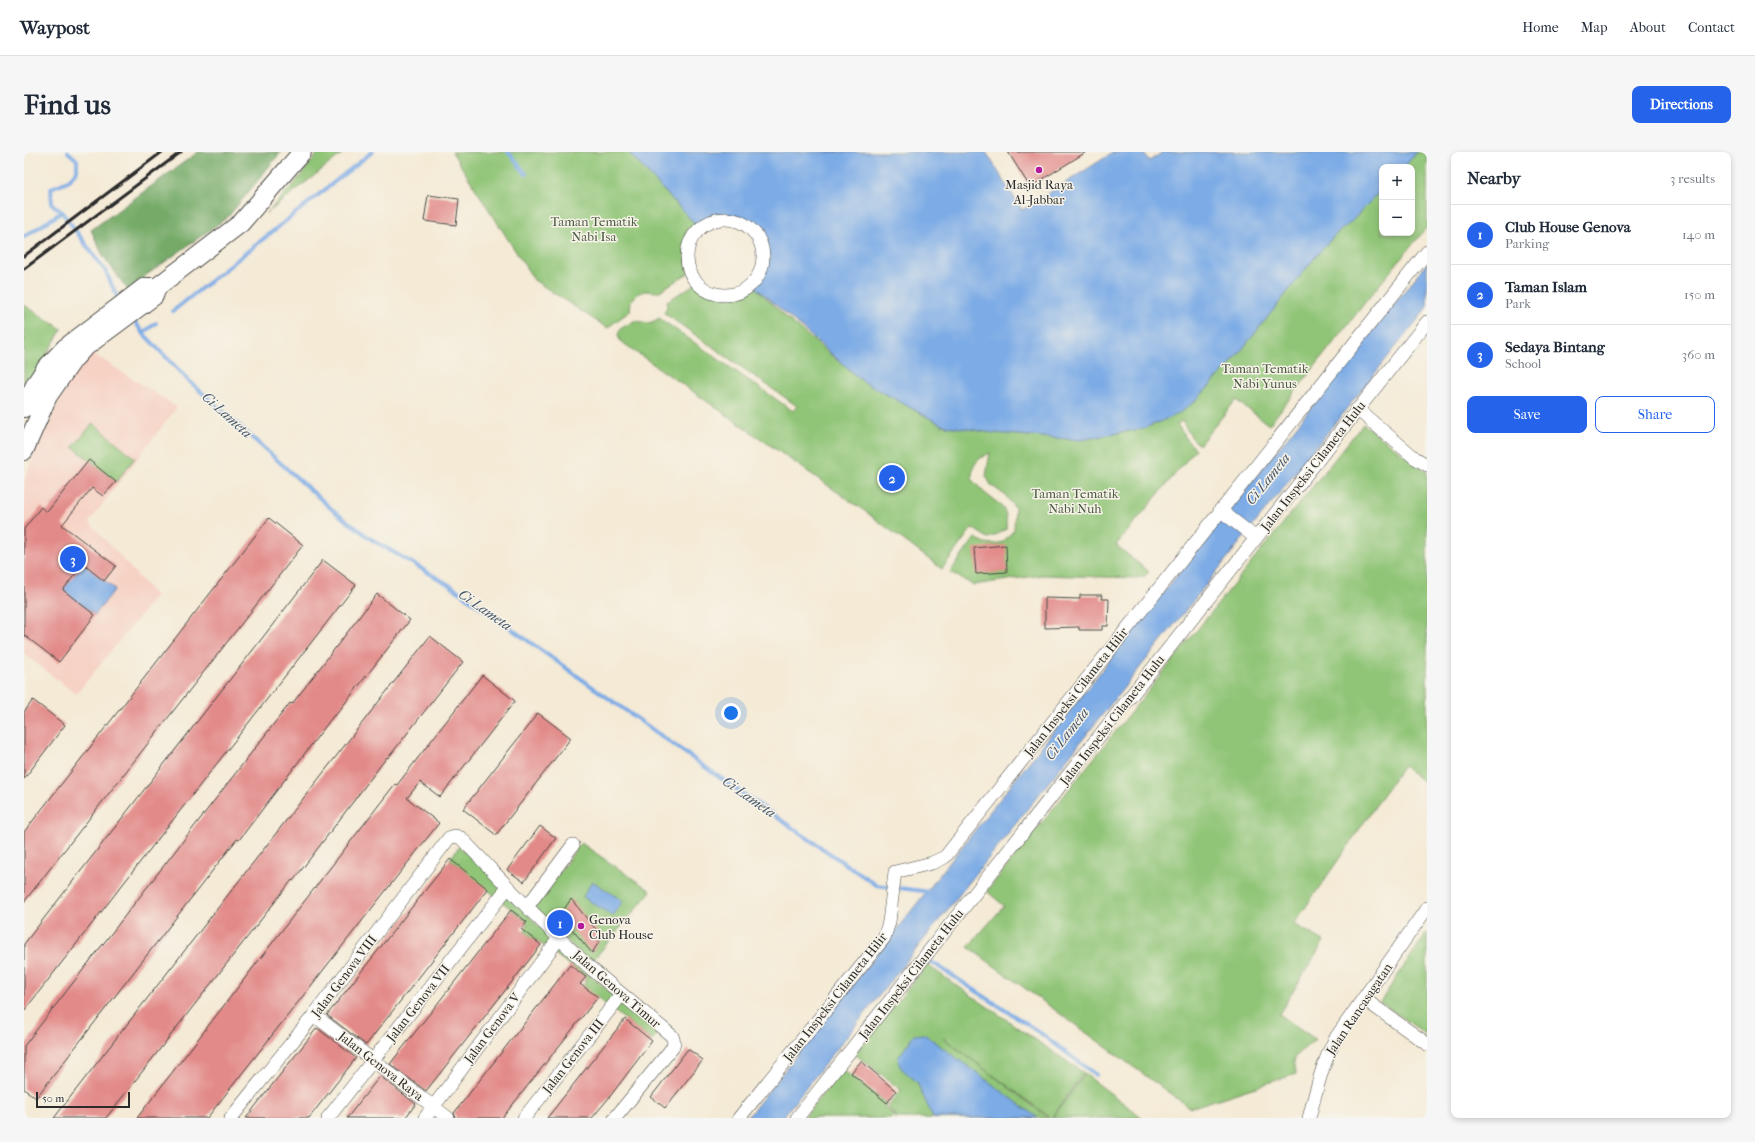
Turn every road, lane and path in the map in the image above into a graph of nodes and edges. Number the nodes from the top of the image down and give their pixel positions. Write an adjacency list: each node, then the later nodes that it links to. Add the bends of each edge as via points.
1 (302, 152): 5 (street, via 241,223 157,287 145,287 140,300 80,344 65,348)
2 (688, 251): 2 (street, via 692,239 710,222 721,219 735,220 757,236 762,246 762,268 756,280 747,289 722,296 699,286 694,280 688,268)
3 (1427, 252): 10 (street, Jalan Inspeksi Cilameta Hilir)
4 (1427, 322): 7 (street, Jalan Inspeksi Cilameta Hulu)
5 (52, 374): 6 (street, via 36,383); 8 (street, via 48,396)
6 (24, 408)
7 (1358, 410): 9 (street); 11 (street, Jalan Inspeksi Cilameta Hulu)
8 (24, 451)
9 (1427, 465)
10 (1223, 513): 11 (street); 30 (street, Jalan Inspeksi Cilameta Hilir, via 945,858 897,870 893,874 888,930 884,938)
11 (1252, 536): 31 (street, Jalan Inspeksi Cilameta Hulu)
12 (455, 836): 14 (street, Jalan Genova Timur, via 461,838); 20 (street, Jalan Genova VIII, via 449,838)
13 (572, 845): 15 (street)
14 (508, 887): 15 (street, Jalan Genova Timur); 22 (street, Jalan Genova VII)
15 (527, 907): 17 (street, Jalan Genova Timur)
16 (1427, 908): 19 (street, Jalan Rancasagatan)
17 (560, 937): 18 (street, Jalan Genova Timur, via 588,966); 23 (street, Jalan Genova V)
18 (622, 994): 28 (street, Jalan Genova III); 29 (street, Jalan Genova Timur, via 672,1036 674,1042 673,1047)
19 (1364, 999): 21 (street); 32 (street, Jalan Rancasagatan, via 1327,1054)
20 (314, 1015): 22 (street, Jalan Genova Raya); 24 (street, Jalan Genova VIII)
21 (1427, 1044)
22 (374, 1060): 23 (street, Jalan Genova Raya); 25 (street, Jalan Genova VII)
23 (434, 1106): 26 (street, Jalan Genova V); 27 (street, Jalan Genova Raya)
24 (231, 1118)
25 (328, 1118)
26 (425, 1118)
27 (448, 1118)
28 (524, 1118)
29 (615, 1118)
30 (739, 1118)
31 (797, 1118)
32 (1309, 1118)

